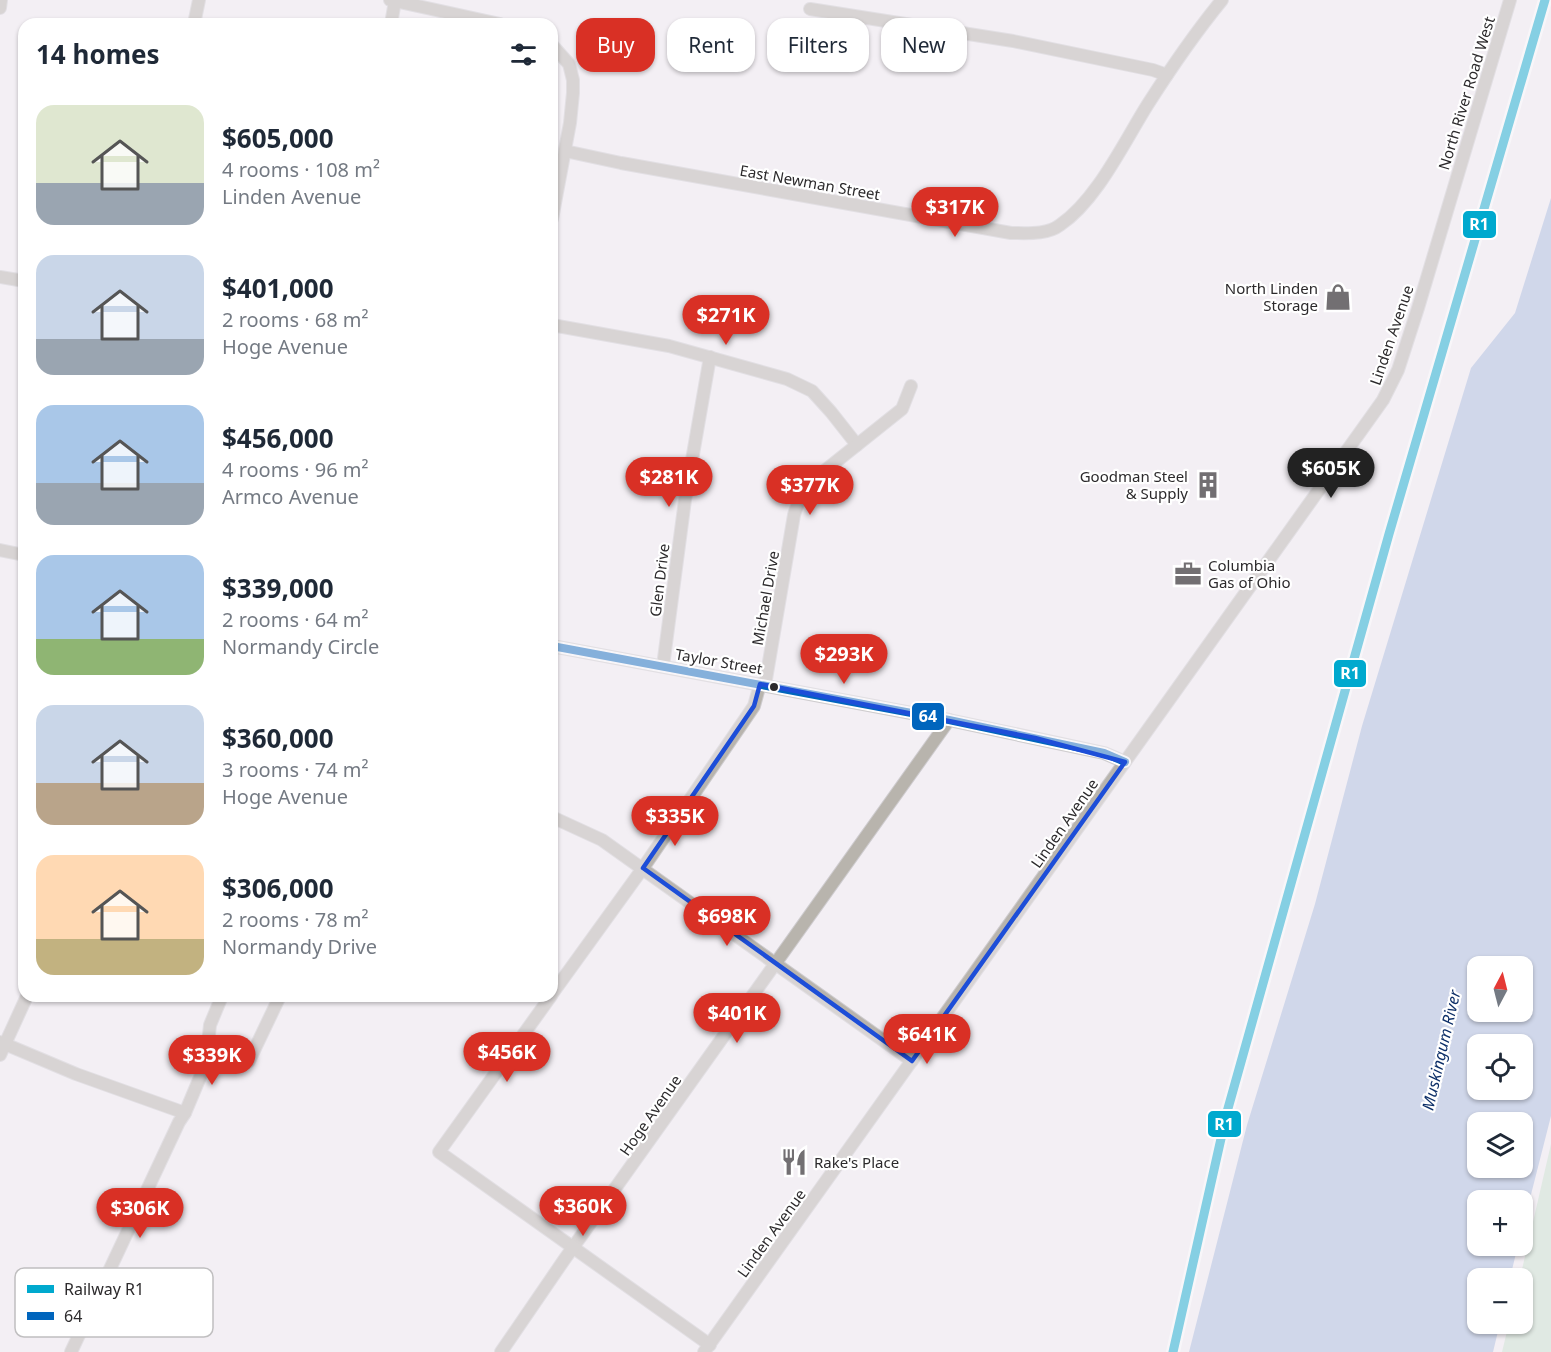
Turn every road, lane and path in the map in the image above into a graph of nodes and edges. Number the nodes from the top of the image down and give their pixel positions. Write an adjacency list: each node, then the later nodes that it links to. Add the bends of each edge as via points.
1 (1, 0): 6 (street)
2 (199, 0): 8 (street)
3 (1222, 0): 12 (street, East Newman Street)
4 (1510, 0): 15 (street, North River Road West)
5 (393, 1): 9 (street); 10 (street)
6 (0, 8)
7 (810, 9): 12 (street, via 1013,41)
8 (195, 18)
9 (392, 18)
10 (472, 18)
11 (558, 51): 13 (street, via 573,80)
12 (1167, 75): 13 (street, East Newman Street, via 1085,204 1060,226 1037,233 1011,233)
13 (564, 151): 14 (street)
14 (558, 185)
15 (1451, 194): 28 (street, Linden Avenue, via 1398,370 1383,400)
16 (0, 277): 17 (street)
17 (18, 280)
18 (558, 326): 19 (street)
19 (710, 357): 21 (street, via 805,387); 25 (street, Glen Drive, via 685,500)
20 (911, 386): 21 (street, Michael Drive, via 902,409)
21 (857, 445): 26 (street, Michael Drive, via 813,480 798,501)
22 (0, 550): 23 (street)
23 (18, 554)
24 (558, 647): 25 (street, Taylor Street)
25 (663, 666): 26 (street, Taylor Street)
26 (762, 684): 27 (street, Taylor Street); 30 (street, Michael Drive, via 754,706)
27 (949, 720): 28 (street, Taylor Street, via 1104,753); 31 (street, Hoge Avenue)
28 (1125, 762): 39 (street, Linden Avenue)
29 (558, 820): 30 (street, via 603,840)
30 (643, 868): 31 (street); 32 (street, Michael Drive)
31 (776, 963): 39 (street); 41 (street, Hoge Avenue)
32 (558, 985)
33 (24, 1002): 37 (street)
34 (220, 1002): 38 (street, via 210,1025)
35 (277, 1002): 38 (street, via 249,1061)
36 (546, 1002): 41 (street, Michael Drive, via 439,1152)
37 (2, 1047): 40 (street)
38 (207, 1051): 40 (street, via 206,1063)
39 (912, 1061): 44 (street, Linden Avenue)
40 (185, 1113): 42 (street)
41 (573, 1248): 44 (street); 46 (street, Hoge Avenue)
42 (110, 1268)
43 (78, 1337): 45 (street)
44 (707, 1348)
45 (71, 1352)
46 (501, 1352)

